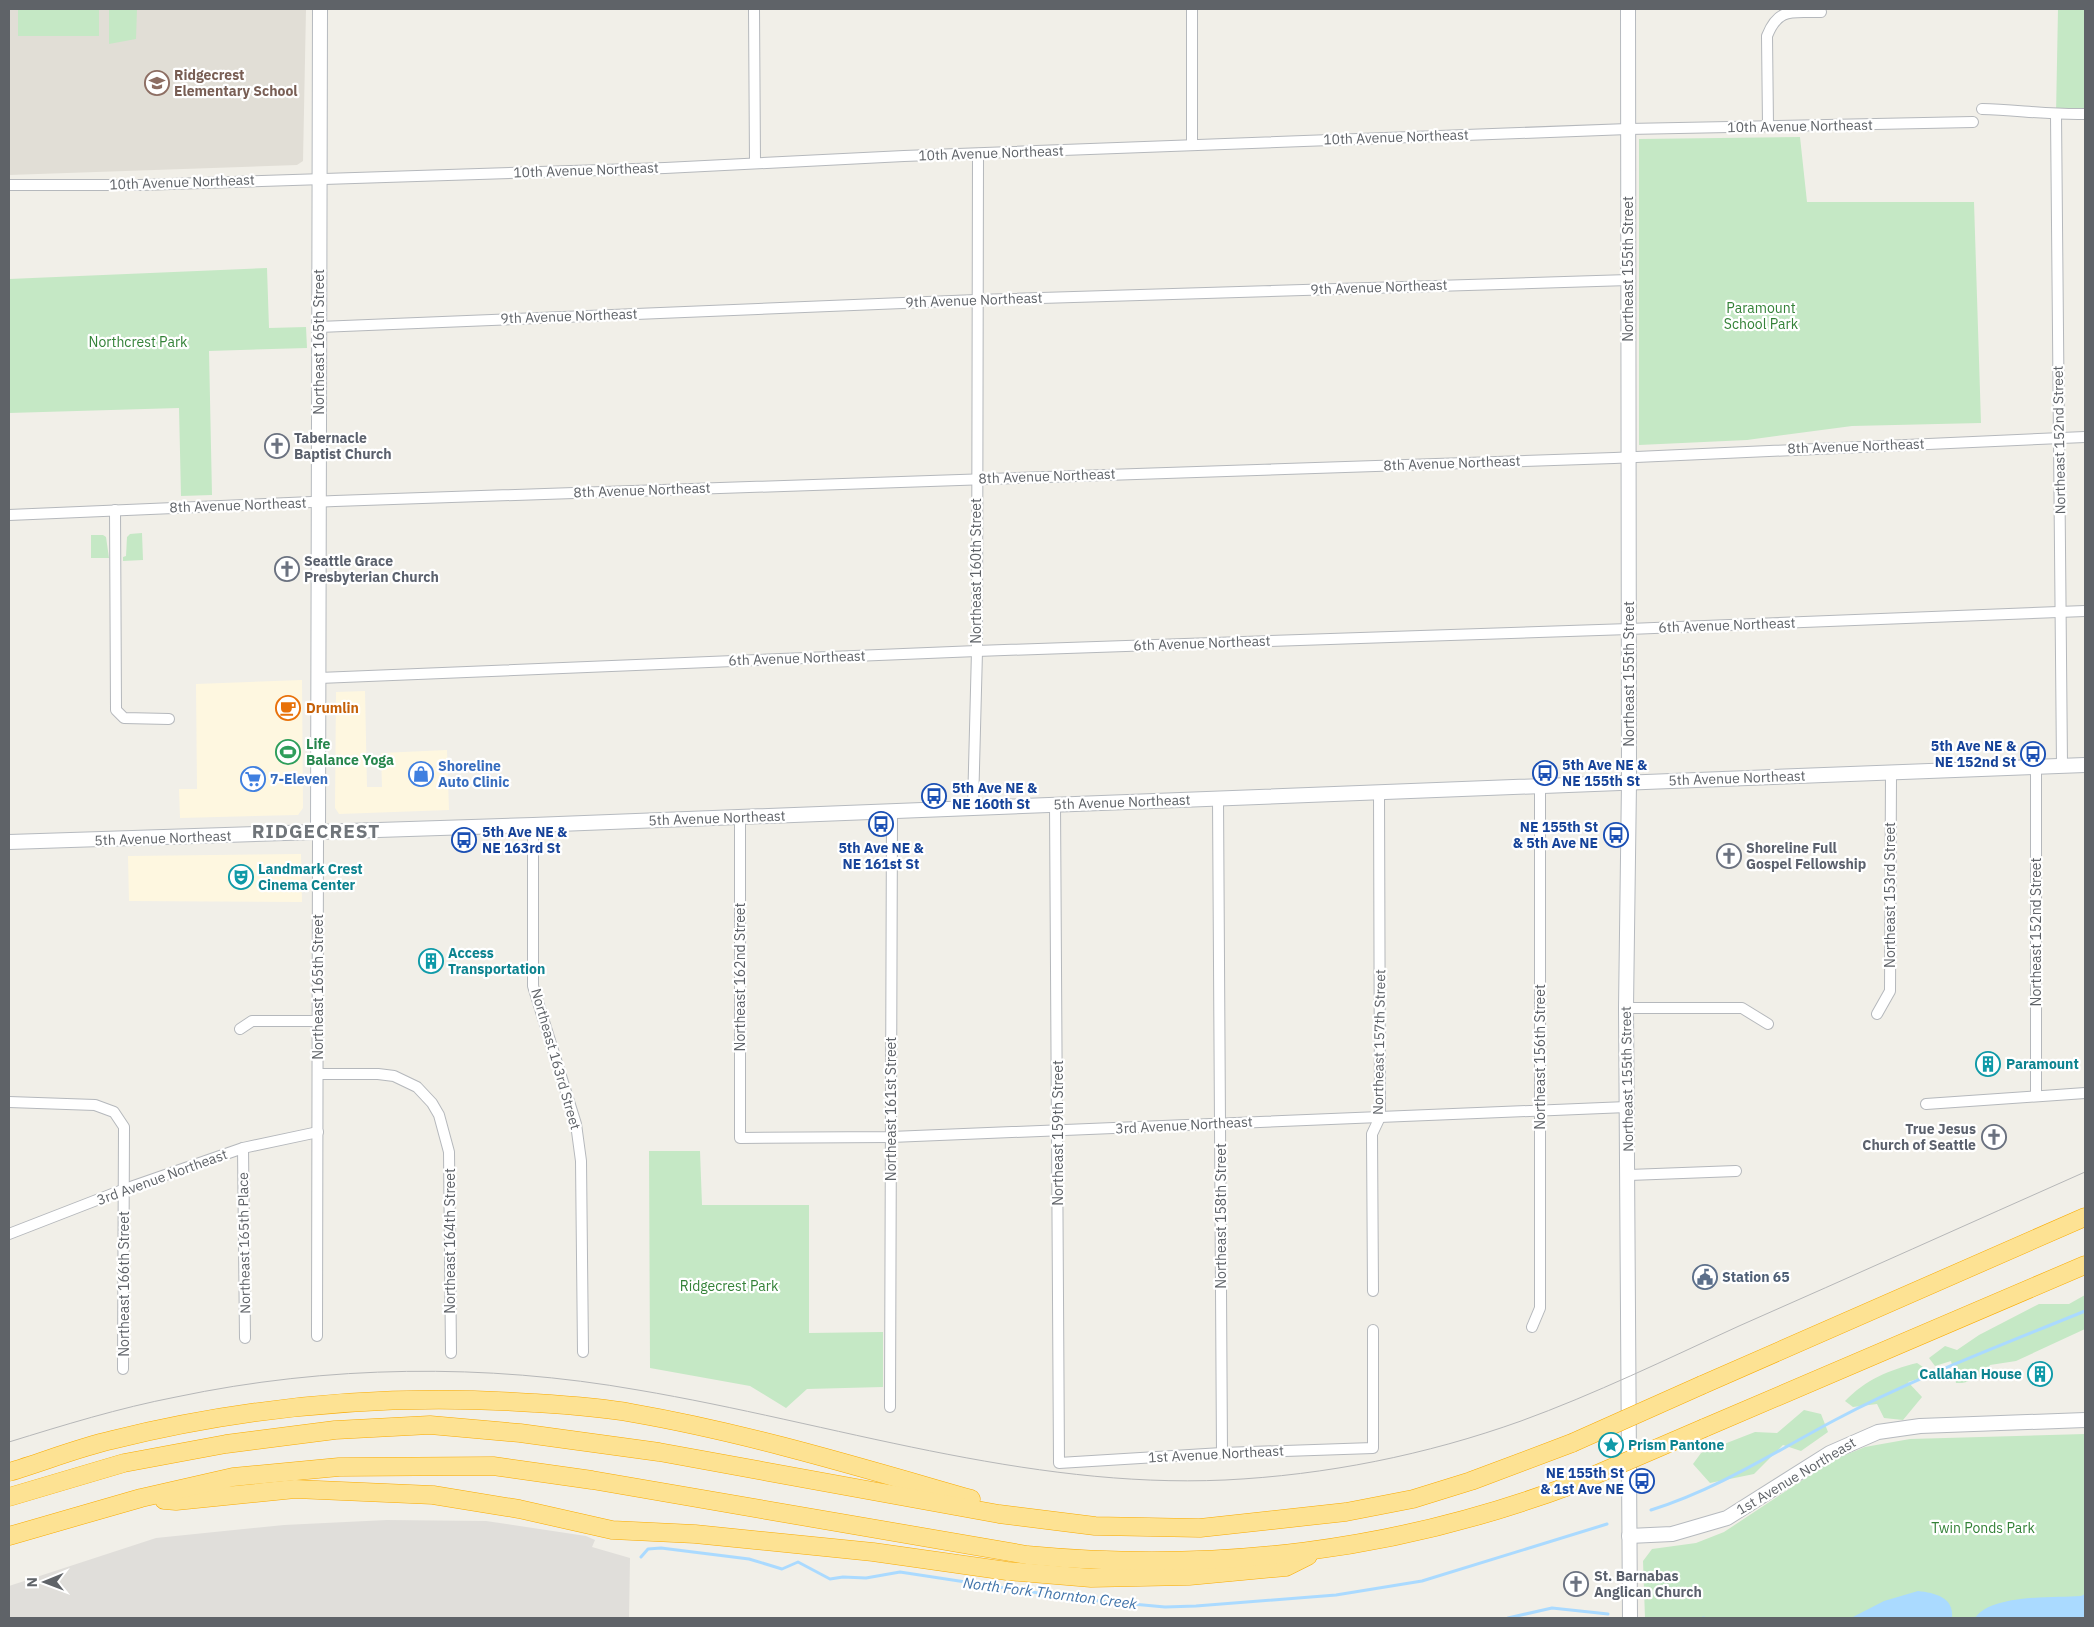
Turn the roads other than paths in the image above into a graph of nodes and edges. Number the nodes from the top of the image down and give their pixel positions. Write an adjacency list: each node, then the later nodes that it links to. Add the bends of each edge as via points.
1 (320, 9): 2 (street); 16 (street, Northeast 165th Street)
2 (328, 9)
3 (754, 9): 15 (street)
4 (1192, 9): 13 (street)
5 (1628, 9): 12 (street, Northeast 155th Street)
6 (1821, 12): 11 (street, via 1791,12 1779,16 1772,25 1767,36)
7 (1982, 109): 9 (street, via 2026,110)
8 (2085, 114): 9 (street)
9 (2056, 115): 22 (street, Northeast 152nd Street)
10 (1973, 122): 11 (street, 10th Avenue Northeast)
11 (1768, 126): 12 (street, 10th Avenue Northeast)
12 (1628, 128): 13 (street, 10th Avenue Northeast); 18 (street, Northeast 155th Street)
13 (1192, 145): 14 (street, 10th Avenue Northeast)
14 (978, 155): 15 (street, 10th Avenue Northeast); 19 (street, Northeast 160th Street)
15 (756, 163): 16 (street, 10th Avenue Northeast)
16 (319, 178): 17 (street, 10th Avenue Northeast); 20 (street, Northeast 165th Street)
17 (9, 185)
18 (1629, 280): 19 (street, 9th Avenue Northeast); 23 (street, Northeast 155th Street)
19 (976, 300): 20 (street, 9th Avenue Northeast); 24 (street, Northeast 160th Street)
20 (319, 327): 25 (street, Northeast 165th Street)
21 (2085, 437): 22 (street, 8th Avenue Northeast)
22 (2058, 438): 23 (street, 8th Avenue Northeast); 28 (street, Northeast 152nd Street)
23 (1628, 457): 24 (street, 8th Avenue Northeast); 30 (street, Northeast 155th Street)
24 (975, 479): 25 (street, 8th Avenue Northeast); 31 (street, Northeast 160th Street)
25 (319, 501): 26 (street, 8th Avenue Northeast); 32 (street, Northeast 165th Street)
26 (115, 510): 27 (street, 8th Avenue Northeast); 33 (street, via 116,710 124,718)
27 (9, 514)
28 (2061, 611): 29 (street, 6th Avenue Northeast); 30 (street, 6th Avenue Northeast); 35 (street, Northeast 152nd Street)
29 (2085, 611)
30 (1629, 629): 31 (street, 6th Avenue Northeast); 38 (street, Northeast 155th Street)
31 (977, 651): 32 (street, 6th Avenue Northeast); 43 (street, Northeast 160th Street)
32 (319, 678): 47 (street, Northeast 165th Street)
33 (169, 719)
34 (2085, 765): 35 (street, 5th Avenue Northeast)
35 (2062, 766): 36 (street, 5th Avenue Northeast)
36 (2036, 767): 37 (street, 5th Avenue Northeast); 56 (street, Northeast 152nd Street)
37 (1891, 773): 38 (street, 5th Avenue Northeast); 50 (street, Northeast 153rd Street, via 1890,992)
38 (1629, 782): 39 (street, 5th Avenue Northeast); 49 (street, Northeast 155th Street)
39 (1540, 786): 40 (street, 5th Avenue Northeast); 60 (street, Northeast 156th Street)
40 (1378, 792): 41 (street, 5th Avenue Northeast); 61 (street, Northeast 157th Street)
41 (1218, 798): 42 (street, 5th Avenue Northeast); 62 (street, Northeast 158th Street)
42 (1055, 804): 43 (street, 5th Avenue Northeast); 63 (street, Northeast 159th Street)
43 (974, 807): 44 (street, 5th Avenue Northeast)
44 (892, 811): 45 (street, 5th Avenue Northeast); 65 (street, Northeast 161st Street)
45 (740, 817): 46 (street, 5th Avenue Northeast); 66 (street, Northeast 162nd Street)
46 (533, 825): 47 (street, 5th Avenue Northeast); 79 (street, Northeast 163rd Street, via 534,986 576,1124 581,1161)
47 (318, 832): 48 (street, 5th Avenue Northeast); 51 (street, Northeast 165th Street)
48 (9, 842)
49 (1626, 1008): 52 (street, via 1742,1008); 59 (street, Northeast 155th Street)
50 (1877, 1014)
51 (317, 1021): 53 (street, via 252,1021); 54 (street, Northeast 165th Street)
52 (1768, 1024)
53 (240, 1028)
54 (319, 1074): 64 (street, Northeast 165th Street); 80 (street, Northeast 164th Street, via 378,1074 407,1081 424,1093 439,1115 449,1152)
55 (2085, 1092): 56 (street)
56 (2036, 1096): 58 (street)
57 (9, 1102): 70 (street, Northeast 166th Street, via 95,1104 114,1112 124,1127)
58 (1926, 1104)
59 (1627, 1108): 60 (street, 3rd Avenue Northeast); 69 (street, Northeast 155th Street)
60 (1540, 1110): 61 (street, 3rd Avenue Northeast); 75 (street, Northeast 156th Street, via 1540,1308)
61 (1380, 1117): 62 (street, 3rd Avenue Northeast); 74 (street, Northeast 157th Street, via 1372,1134)
62 (1220, 1123): 63 (street, 3rd Avenue Northeast); 84 (street, Northeast 158th Street)
63 (1058, 1130): 65 (street, 3rd Avenue Northeast); 85 (street, Northeast 159th Street)
64 (318, 1132): 67 (street, 3rd Avenue Northeast); 77 (street, Northeast 165th Street)
65 (891, 1137): 66 (street, 3rd Avenue Northeast); 82 (street, Northeast 161st Street)
66 (740, 1138)
67 (243, 1148): 70 (street, 3rd Avenue Northeast); 78 (street, Northeast 165th Place)
68 (1736, 1171): 69 (street)
69 (1629, 1175): 91 (street, Northeast 155th Street)
70 (124, 1189): 72 (street, 3rd Avenue Northeast); 81 (street, Northeast 166th Street)
71 (2085, 1217): 89 (highway, bridge, via 1572,1443 1471,1482 1413,1499 1346,1512 1200,1528 1096,1526)
72 (9, 1234)
73 (2085, 1265): 92 (highway, bridge, via 1574,1484 1505,1510 1406,1536)
74 (1373, 1291)
75 (1532, 1327)
76 (1373, 1330): 84 (street, 1st Avenue Northeast, via 1373,1448)
77 (317, 1336)
78 (245, 1338)
79 (583, 1352)
80 (451, 1353)
81 (123, 1370)
82 (890, 1407)
83 (2085, 1420): 91 (street, 1st Avenue Northeast, via 1920,1426 1878,1432 1830,1453 1727,1518 1672,1534)
84 (1222, 1453): 85 (street, 1st Avenue Northeast)
85 (1059, 1463)
86 (9, 1472): 89 (highway, via 111,1440 209,1420 367,1401 500,1401 624,1412 744,1436)
87 (9, 1497): 89 (highway, via 124,1463 226,1444 335,1430 430,1425 520,1433 659,1452)
88 (141, 1498): 90 (highway); 92 (highway, via 233,1477 339,1467 493,1466 1027,1555 1096,1561 1220,1559); 92 (highway, via 176,1501 295,1489 434,1495 502,1505 612,1530 696,1534 1091,1578 1189,1576 1286,1567)
89 (1044, 1520)
90 (9, 1536)
91 (1629, 1536): 93 (street, Northeast 155th Street)
92 (1318, 1552)
93 (1630, 1618)

